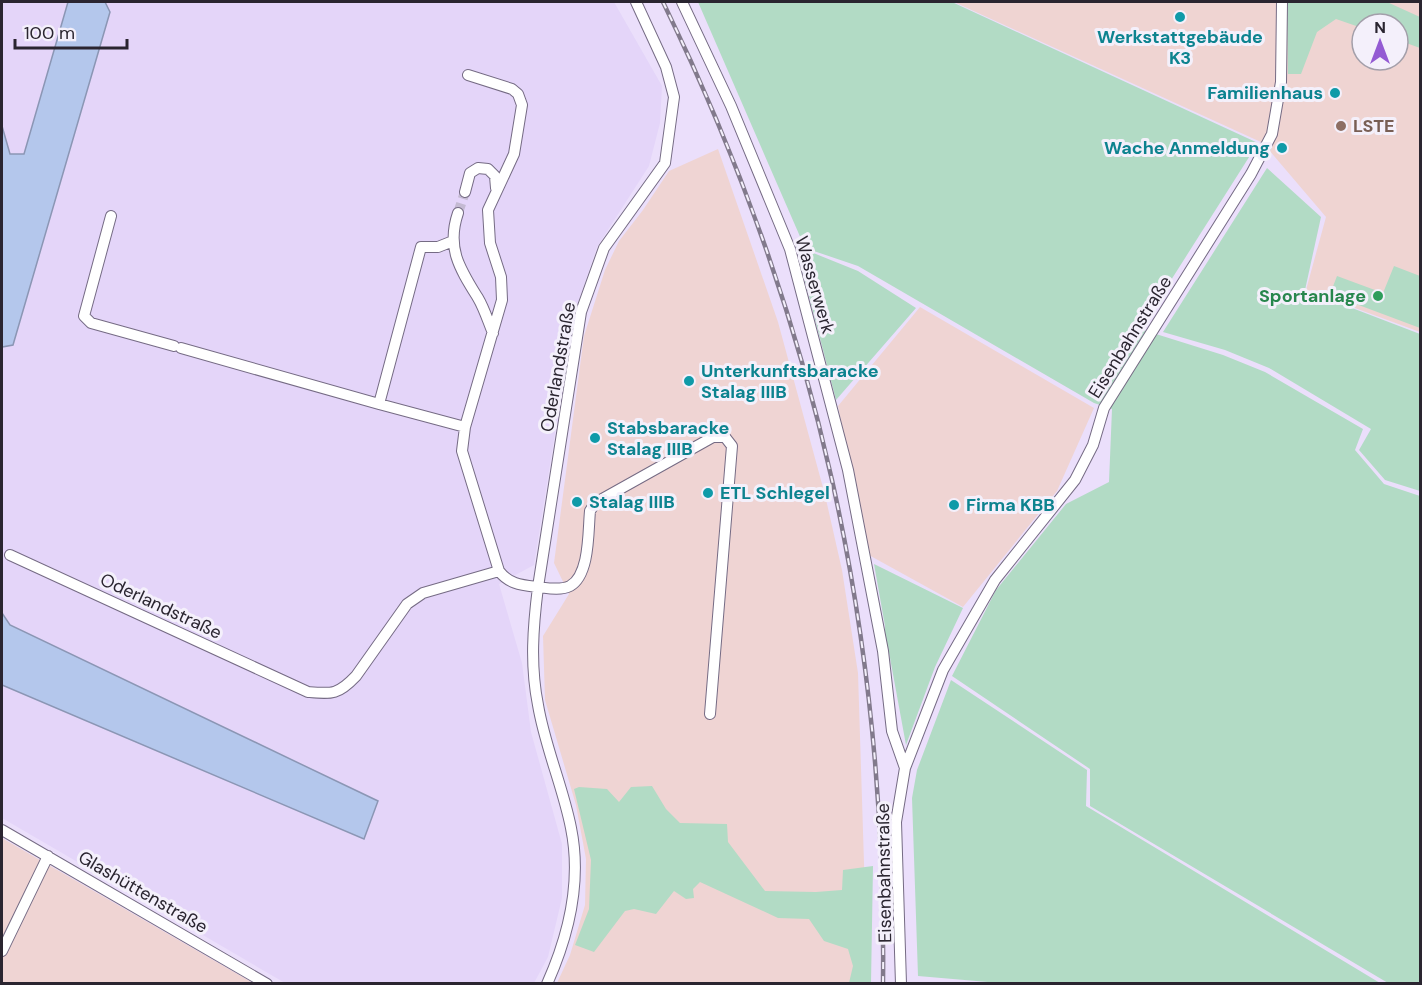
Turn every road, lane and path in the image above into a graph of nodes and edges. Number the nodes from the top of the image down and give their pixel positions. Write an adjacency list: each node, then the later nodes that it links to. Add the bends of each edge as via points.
1 (636, 2): 15 (street, Oderlandstraße, via 666,67 674,97 664,163 604,248 581,312)
2 (682, 2): 17 (street, Wasserwerk, via 731,106 790,249 848,470 883,651 892,731)
3 (1282, 2): 17 (street, Eisenbahnstraße, via 1281,82 1270,140 1104,408 1093,445 1075,480 995,580 943,670)
4 (468, 75): 5 (street, via 512,89 522,105 514,154)
5 (496, 189): 6 (street, via 495,176 488,169 478,168 470,173); 10 (street, via 488,210 490,243 501,277 502,300)
6 (465, 192)
7 (458, 213): 9 (street)
8 (111, 216): 11 (street, via 84,316 92,323)
9 (453, 241): 10 (street, via 458,263); 11 (street, via 438,247 421,247)
10 (493, 333): 12 (street)
11 (379, 404): 12 (street)
12 (465, 428): 14 (street, via 462,450)
13 (10, 555): 14 (street, Oderlandstraße, via 308,692 332,694 356,676 407,604 423,593)
14 (499, 572): 15 (street, via 506,580)
15 (538, 587): 16 (street, via 569,586 579,578 584,569 590,511 595,502 713,437 725,437 732,446); 22 (street, Oderlandstraße, via 533,629 534,685 571,828 576,863 570,919)
16 (710, 714)
17 (906, 768): 23 (street, Eisenbahnstraße, via 896,822)
18 (2, 830): 19 (street, Glashüttenstraße)
19 (48, 856): 20 (street); 21 (street, Glashüttenstraße)
20 (2, 951)
21 (267, 984)
22 (547, 984)
23 (901, 984)

